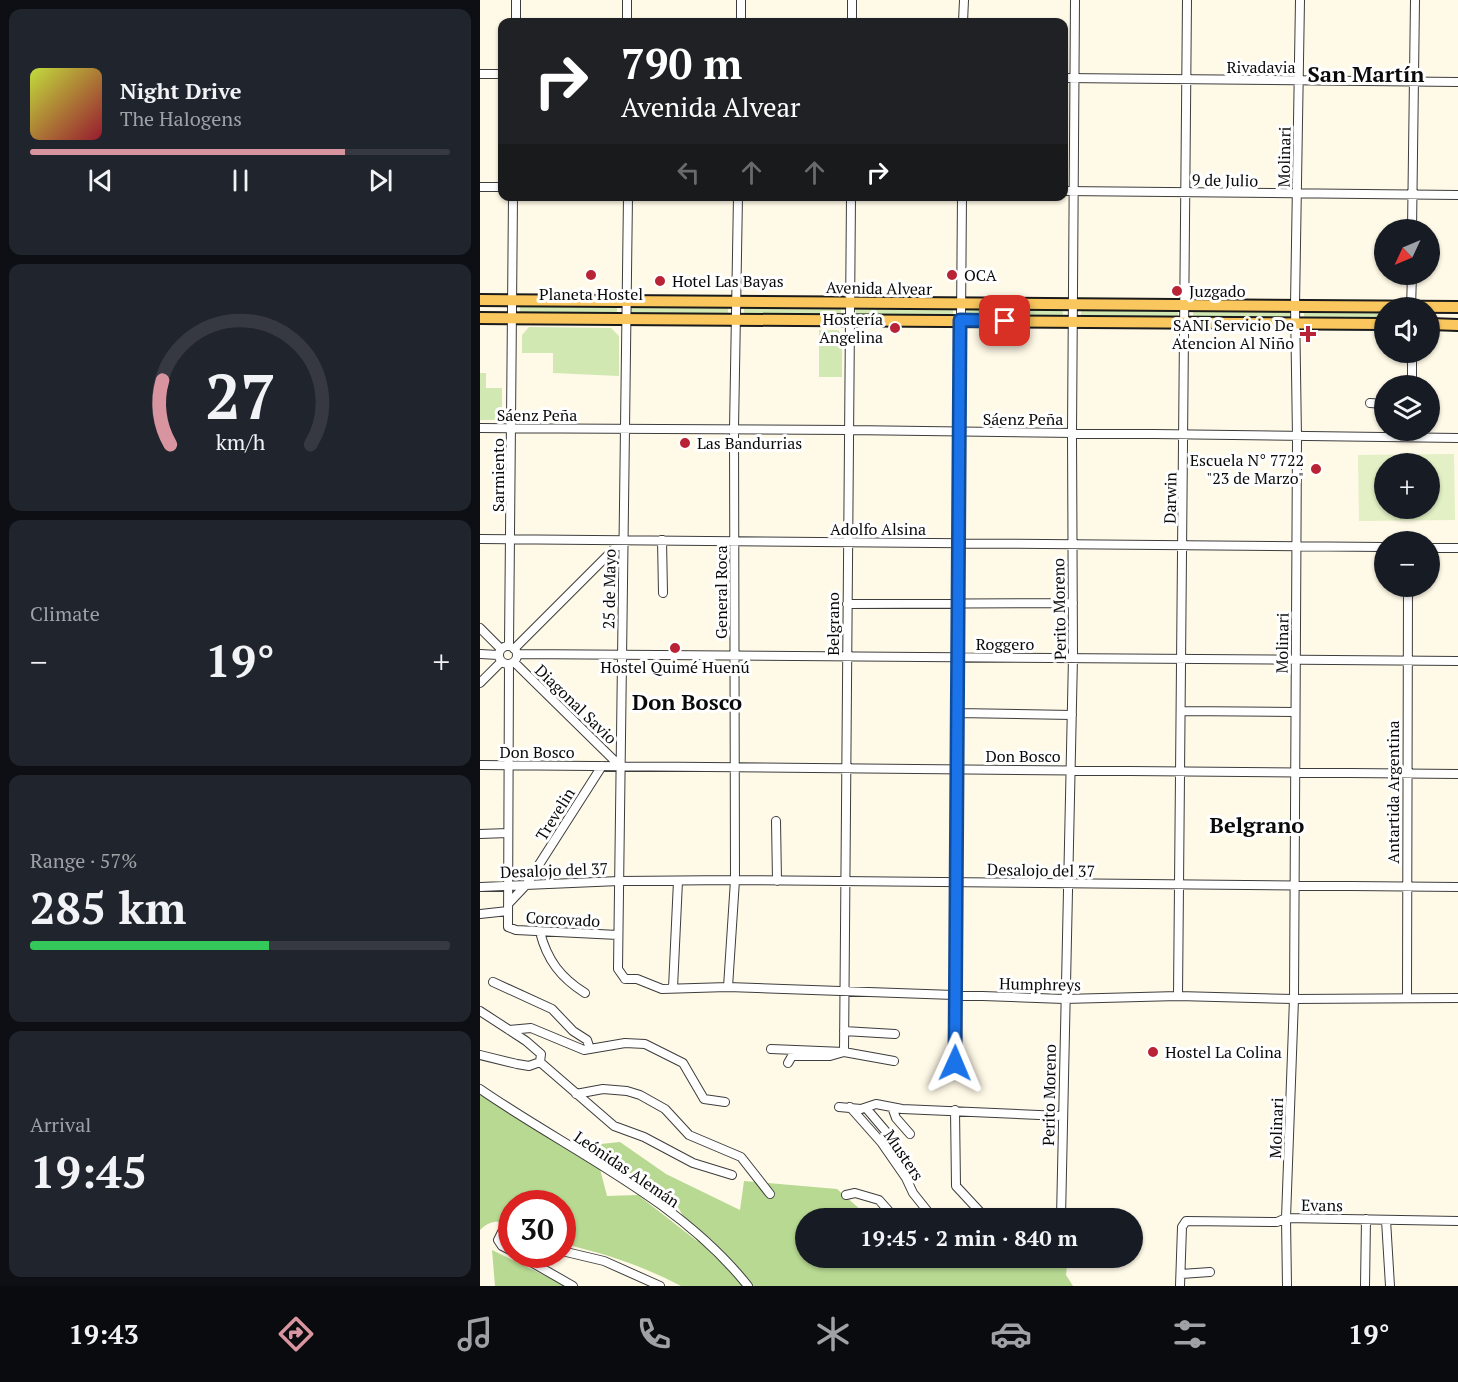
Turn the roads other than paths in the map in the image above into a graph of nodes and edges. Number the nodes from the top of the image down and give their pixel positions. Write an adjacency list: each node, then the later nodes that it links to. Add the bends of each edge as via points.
1 (516, 0): 10 (street)
2 (627, 0): 11 (street)
3 (741, 0): 12 (street)
4 (852, 0): 13 (street)
5 (964, 0): 14 (street)
6 (1075, 0): 18 (street, Perito Moreno)
7 (1188, 0): 19 (street, Darwin)
8 (1300, 0): 20 (street, Molinari)
9 (1415, 0): 21 (street)
10 (516, 18)
11 (627, 18)
12 (741, 18)
13 (852, 18)
14 (963, 18)
15 (480, 74): 16 (street)
16 (498, 74)
17 (1068, 78): 18 (street, Rivadavia)
18 (1075, 78): 19 (street, Rivadavia); 26 (street, Perito Moreno)
19 (1186, 80): 20 (street, Rivadavia); 27 (street, Darwin)
20 (1299, 80): 21 (street, Rivadavia); 28 (street, Molinari)
21 (1414, 81): 22 (street, Rivadavia); 29 (street)
22 (1458, 82)
23 (480, 187): 24 (street)
24 (498, 187)
25 (1068, 191): 26 (street, 9 de Julio)
26 (1074, 192): 27 (street, 9 de Julio); 44 (street, Perito Moreno)
27 (1184, 193): 28 (street, 9 de Julio); 43 (street, Darwin)
28 (1297, 194): 29 (street, 9 de Julio); 45 (street, Molinari)
29 (1413, 195): 30 (street, 9 de Julio); 36 (street)
30 (1458, 195)
31 (513, 201): 39 (street, Sarmiento)
32 (628, 201): 38 (street, 25 de Mayo)
33 (738, 201): 40 (street, General Roca)
34 (851, 201): 41 (street, Belgrano)
35 (962, 201): 42 (street)
36 (1412, 219)
37 (480, 300): 39 (main road, Avenida Alvear)
38 (626, 300): 39 (main road, Avenida Alvear); 40 (main road, Avenida Alvear); 51 (street, 25 de Mayo)
39 (513, 301): 50 (street, Sarmiento)
40 (737, 302): 41 (main road, Avenida Alvear); 52 (street, General Roca)
41 (850, 303): 42 (main road, Avenida Alvear); 53 (street, Belgrano)
42 (960, 304): 44 (main road, Avenida Alvear); 54 (street)
43 (1184, 304): 44 (main road, Avenida Alvear); 45 (main road, Avenida Alvear); 56 (street, Darwin)
44 (1074, 305): 55 (street, Perito Moreno)
45 (1295, 305): 46 (main road, Avenida Alvear); 57 (street, Molinari)
46 (1374, 306)
47 (1440, 307): 48 (main road, Avenida Alvear)
48 (1458, 307)
49 (480, 318): 50 (main road, Avenida Alvear)
50 (514, 318): 51 (main road, Avenida Alvear); 64 (street, Sarmiento)
51 (626, 318): 52 (main road, Avenida Alvear); 65 (street, 25 de Mayo)
52 (737, 319): 53 (main road, Avenida Alvear); 66 (street, General Roca)
53 (850, 320): 54 (main road, Avenida Alvear); 67 (street, Belgrano)
54 (960, 320): 55 (main road, Avenida Alvear); 68 (street)
55 (1073, 321): 56 (main road, Avenida Alvear); 69 (street, Perito Moreno)
56 (1184, 322): 57 (main road, Avenida Alvear); 70 (street, Darwin)
57 (1296, 323): 58 (main road, Avenida Alvear); 73 (street, Molinari)
58 (1374, 324)
59 (1440, 324): 60 (main road)
60 (1458, 325)
61 (1370, 403): 62 (street)
62 (1374, 403)
63 (480, 428): 64 (street, Sáenz Peña)
64 (511, 428): 65 (street, Sáenz Peña); 76 (street, Sarmiento)
65 (625, 429): 66 (street, Sáenz Peña); 77 (street, 25 de Mayo)
66 (734, 429): 67 (street, Sáenz Peña); 79 (street, General Roca)
67 (849, 430): 68 (street, Sáenz Peña); 80 (street, Belgrano)
68 (960, 432): 69 (street, Sáenz Peña); 81 (street)
69 (1072, 433): 70 (street, Sáenz Peña); 82 (street, Perito Moreno)
70 (1185, 434): 73 (street, Sáenz Peña); 84 (street, Darwin)
71 (1374, 435): 73 (street, Sáenz Peña)
72 (1440, 436): 74 (street, Sáenz Peña)
73 (1297, 438): 83 (street, Molinari)
74 (1458, 438)
75 (480, 539): 76 (street, Adolfo Alsina)
76 (512, 539): 77 (street, Adolfo Alsina); 96 (street, Sarmiento)
77 (623, 540): 78 (street, Adolfo Alsina); 95 (street, 25 de Mayo); 96 (street)
78 (662, 540): 79 (street, Adolfo Alsina); 88 (street)
79 (735, 541): 80 (street, Adolfo Alsina); 97 (street, General Roca)
80 (848, 543): 81 (street, Adolfo Alsina); 92 (street, Belgrano)
81 (957, 543): 82 (street, Adolfo Alsina); 90 (street)
82 (1072, 546): 84 (street, Adolfo Alsina); 91 (street, Perito Moreno)
83 (1296, 546): 84 (street, Adolfo Alsina); 85 (street, Adolfo Alsina); 102 (street, Molinari)
84 (1183, 547): 101 (street, Darwin)
85 (1374, 547)
86 (1440, 548): 87 (street)
87 (1458, 548)
88 (663, 593)
89 (1408, 597): 103 (street, Antartida Argentina)
90 (957, 603): 91 (street); 92 (street); 99 (street)
91 (1073, 603): 100 (street, Perito Moreno)
92 (847, 604): 98 (street, Belgrano)
93 (480, 628): 96 (street, Diagonal Savio)
94 (480, 654): 96 (street, Roggero)
95 (622, 654): 96 (street, Roggero); 97 (street, Roggero); 113 (street, 25 de Mayo)
96 (508, 655): 105 (street); 111 (street, Sarmiento); 113 (street, Diagonal Savio)
97 (734, 655): 98 (street, Roggero); 114 (street, General Roca)
98 (846, 657): 99 (street, Roggero); 115 (street, Belgrano)
99 (957, 657): 100 (street, Roggero); 108 (street)
100 (1073, 657): 101 (street, Roggero); 109 (street, Perito Moreno)
101 (1181, 658): 102 (street, Roggero); 106 (street, Darwin)
102 (1296, 659): 103 (street, Roggero); 107 (street, Molinari)
103 (1406, 661): 104 (street, Roggero); 120 (street, Antartida Argentina)
104 (1458, 661)
105 (480, 683)
106 (1181, 711): 107 (street); 118 (street, Darwin)
107 (1294, 712): 119 (street, Molinari)
108 (957, 713): 109 (street); 117 (street)
109 (1072, 715): 116 (street, Perito Moreno)
110 (480, 765): 111 (street, Don Bosco)
111 (508, 765): 112 (street, Don Bosco); 123 (street, Sarmiento)
112 (602, 766): 113 (street, Don Bosco); 133 (street, Trevelin)
113 (620, 766): 114 (street, Don Bosco); 126 (street, 25 de Mayo)
114 (734, 767): 115 (street, Don Bosco); 125 (street, General Roca)
115 (846, 767): 117 (street, Don Bosco); 130 (street, Belgrano)
116 (1071, 769): 117 (street, Don Bosco); 118 (street, Don Bosco); 131 (street, Perito Moreno)
117 (957, 770): 129 (street)
118 (1181, 773): 119 (street, Don Bosco); 132 (street, Darwin)
119 (1293, 773): 120 (street, Don Bosco); 135 (street, Molinari)
120 (1408, 773): 121 (street, Don Bosco); 136 (street, Antartida Argentina)
121 (1458, 774)
122 (776, 821): 128 (street)
123 (508, 833): 124 (street); 134 (street, Sarmiento)
124 (480, 834)
125 (735, 880): 127 (street, Desalojo del 37); 128 (street, Desalojo del 37); 146 (street, General Roca)
126 (619, 881): 127 (street, Desalojo del 37); 133 (street, Desalojo del 37); 143 (street, 25 de Mayo)
127 (678, 881): 147 (street)
128 (777, 881): 130 (street, Desalojo del 37)
129 (957, 882): 130 (street, Desalojo del 37); 131 (street, Desalojo del 37); 150 (street)
130 (845, 883): 148 (street, Belgrano)
131 (1068, 884): 132 (street, Desalojo del 37); 154 (street, Perito Moreno)
132 (1179, 884): 135 (street, Desalojo del 37); 151 (street, Darwin)
133 (526, 885): 134 (street, Desalojo del 37); 139 (street, Trevelin)
134 (509, 886): 137 (street, Desalojo del 37); 139 (street, Sarmiento)
135 (1294, 886): 136 (street, Desalojo del 37); 155 (street, Molinari)
136 (1407, 886): 138 (street, Desalojo del 37); 152 (street, Antartida Argentina)
137 (480, 887)
138 (1458, 887)
139 (508, 907): 140 (street, Corcovado); 141 (street, Sarmiento)
140 (480, 914)
141 (508, 927): 142 (street, Corcovado)
142 (540, 932): 143 (street, Corcovado); 149 (street, via 549,959 571,985)
143 (618, 935): 145 (street, 25 de Mayo, via 618,969)
144 (493, 982): 161 (street, via 552,1009 586,1040)
145 (624, 983): 147 (street, Humphreys, via 637,979 662,989)
146 (728, 987): 147 (street, Humphreys); 148 (street, Humphreys)
147 (673, 988)
148 (845, 992): 150 (street, Humphreys); 158 (street, Belgrano)
149 (585, 993)
150 (956, 996): 154 (street, Humphreys); 167 (street)
151 (1178, 996): 154 (street, Humphreys); 155 (street, Humphreys)
152 (1407, 998): 153 (street, Humphreys); 155 (street, Humphreys)
153 (1458, 998)
154 (1064, 999): 176 (street, Perito Moreno)
155 (1294, 999): 186 (street, Molinari)
156 (480, 1011): 157 (street)
157 (509, 1030): 161 (street, via 531,1028 578,1048); 165 (street, via 541,1054)
158 (844, 1031): 159 (street); 162 (street, Belgrano)
159 (895, 1034)
160 (771, 1048): 162 (street)
161 (590, 1049): 170 (street, via 645,1044 683,1063 704,1099)
162 (844, 1052): 164 (street); 166 (street, via 792,1056)
163 (480, 1055): 165 (street, via 529,1066)
164 (894, 1061)
165 (540, 1062): 169 (street)
166 (788, 1063)
167 (955, 1063)
168 (480, 1089): 196 (street, Leónidas Alemán, via 552,1137 595,1160 688,1226)
169 (576, 1094): 179 (street, via 614,1126 693,1163); 180 (street, via 603,1089 640,1095 665,1109 688,1135 741,1158)
170 (725, 1102)
171 (839, 1107): 172 (street)
172 (850, 1107): 174 (street); 183 (street, Musters, via 888,1151)
173 (892, 1107): 174 (street, via 876,1104); 175 (street); 177 (street)
174 (866, 1108): 178 (street)
175 (955, 1110): 176 (street); 184 (street, via 956,1186)
176 (1062, 1116): 185 (street, Perito Moreno)
177 (910, 1134)
178 (894, 1141)
179 (732, 1175)
180 (770, 1194)
181 (846, 1195): 182 (street, via 855,1193 879,1200)
182 (886, 1208)
183 (925, 1208)
184 (976, 1208)
185 (1061, 1208)
186 (1286, 1218): 187 (street, Evans); 193 (street, Evans, via 1277,1222 1186,1221 1182,1227); 198 (street, Molinari)
187 (1366, 1220): 188 (street, Evans); 199 (street)
188 (1386, 1220): 189 (street, Evans); 200 (street)
189 (1458, 1221)
190 (576, 1254): 195 (street, via 604,1261)
191 (542, 1268): 194 (street)
192 (1210, 1272): 193 (street)
193 (1181, 1274): 197 (street)
194 (573, 1286)
195 (660, 1286)
196 (748, 1286)
197 (1180, 1286)
198 (1287, 1286)
199 (1365, 1286)
200 (1390, 1286)

